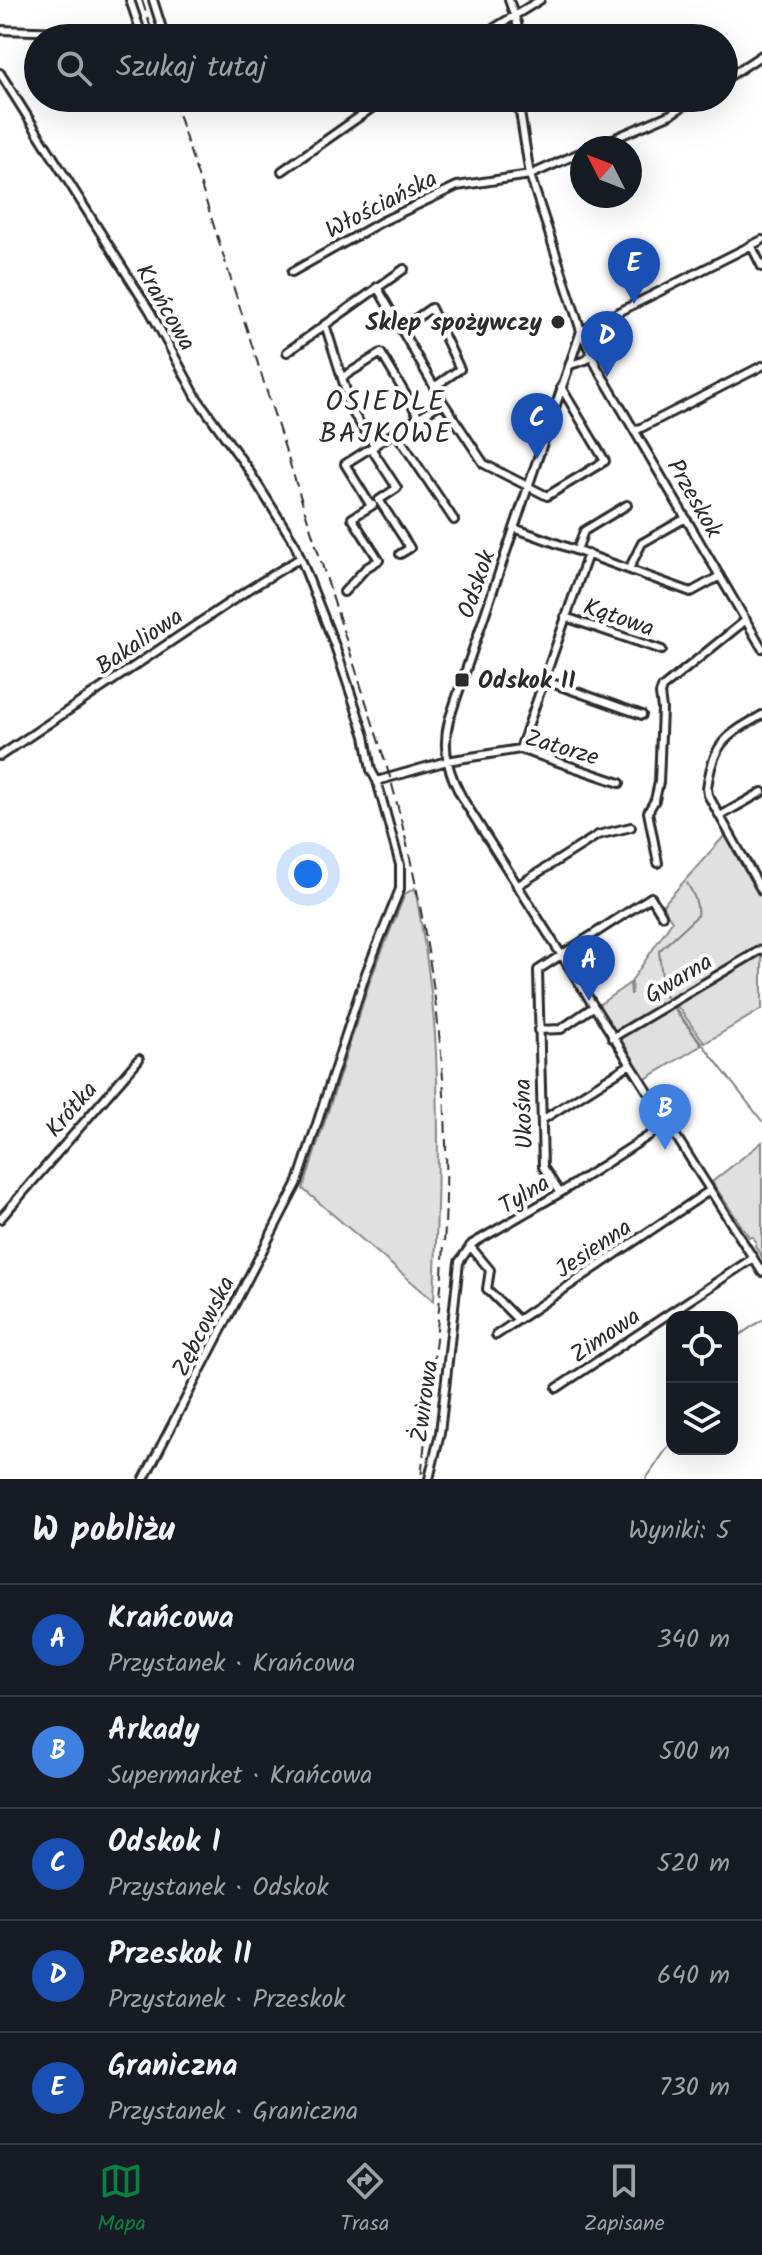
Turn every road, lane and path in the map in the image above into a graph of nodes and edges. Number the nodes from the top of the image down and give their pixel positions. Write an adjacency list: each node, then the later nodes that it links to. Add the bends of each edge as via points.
1 (130, 0): 6 (street)
2 (153, 0): 7 (street)
3 (509, 0): 5 (street)
4 (540, 0): 5 (street)
5 (515, 13): 8 (street); 9 (street)
6 (138, 24)
7 (161, 24)
8 (499, 24)
9 (517, 24)
10 (0, 30): 11 (street)
11 (24, 31)
12 (762, 55): 13 (street)
13 (738, 71)
14 (0, 73): 15 (street, Krańcowa)
15 (24, 111)
16 (25, 112): 58 (street, Krańcowa)
17 (366, 112): 22 (street)
18 (520, 112): 23 (street, Przeskok)
19 (674, 112): 20 (street)
20 (620, 136)
21 (570, 157): 23 (street, Włościańska)
22 (282, 171)
23 (530, 175): 28 (street, Włościańska, via 457,186); 32 (street, Przeskok)
24 (762, 240): 25 (street)
25 (751, 245): 26 (street); 32 (street)
26 (762, 267)
27 (404, 269): 29 (street)
28 (292, 272)
29 (377, 287): 30 (street); 31 (street)
30 (325, 324): 35 (street); 40 (street)
31 (401, 329): 41 (street); 41 (street, via 431,308 460,369)
32 (581, 331): 33 (street, Odskok); 34 (street, Przeskok)
33 (574, 350): 34 (street, via 583,344); 36 (street); 37 (street, Odskok)
34 (589, 350): 36 (street); 39 (street, Przeskok)
35 (287, 352)
36 (582, 362): 37 (street); 39 (street)
37 (570, 365): 42 (street, Odskok)
38 (762, 366): 45 (street)
39 (597, 367): 45 (street, Przeskok)
40 (343, 377): 44 (street, via 381,353); 47 (street, via 353,413)
41 (434, 387): 43 (street)
42 (561, 387): 48 (street, Odskok); 48 (street, via 605,461 547,496)
43 (443, 402): 44 (street); 48 (street, via 484,464)
44 (419, 417): 46 (street)
45 (635, 431): 52 (street, Przeskok)
46 (396, 433): 47 (street); 53 (street)
47 (373, 447): 49 (street, via 397,488); 51 (street, via 345,464)
48 (528, 486): 54 (street, Odskok)
49 (379, 500): 51 (street); 56 (street, via 410,548)
50 (627, 505): 55 (street, via 584,531)
51 (371, 506): 61 (street, via 352,518 379,560)
52 (686, 518): 59 (street, via 642,543); 60 (street, Przeskok)
53 (454, 520)
54 (514, 528): 55 (street); 71 (street, Odskok, via 449,720)
55 (577, 550): 57 (street)
56 (400, 554)
57 (588, 554): 59 (street); 62 (street)
58 (300, 558): 70 (street, Bakaliowa); 72 (street, Krańcowa, via 335,646)
59 (629, 569): 60 (street, via 691,592)
60 (720, 576): 63 (street, Przeskok)
61 (344, 592)
62 (565, 617): 65 (street, Kątowa); 66 (street)
63 (746, 620): 64 (street, Przeskok); 77 (street, via 662,688 659,782 648,812)
64 (762, 648)
65 (662, 650)
66 (546, 681): 67 (street); 69 (street)
67 (642, 715)
68 (762, 715): 75 (street, via 725,737 718,750 707,788)
69 (520, 749): 71 (street, Zatorze); 73 (street, Zatorze)
70 (0, 756)
71 (447, 761): 72 (street); 80 (street, via 459,792)
72 (377, 781): 101 (street, Zębcowska, via 400,865 400,889 366,973 294,1190)
73 (620, 783)
74 (762, 792): 75 (street)
75 (720, 816): 79 (street)
76 (631, 827): 80 (street, via 598,835)
77 (658, 863)
78 (762, 867): 79 (street)
79 (752, 873): 81 (street)
80 (517, 886): 84 (street)
81 (762, 891)
82 (662, 915): 84 (street, via 651,897)
83 (762, 949): 87 (street, Gwarna)
84 (560, 955): 85 (street); 86 (street, Ukośna, via 536,974)
85 (593, 1007): 86 (street, via 561,1029); 87 (street)
86 (538, 1030): 90 (street, Ukośna)
87 (612, 1038): 89 (street)
88 (139, 1059): 94 (street, Krótka)
89 (629, 1065): 90 (street); 91 (street)
90 (542, 1120): 93 (street, Ukośna, via 543,1167)
91 (667, 1124): 92 (street); 93 (street, Tylna)
92 (709, 1191): 96 (street); 98 (street, Jesienna)
93 (560, 1193): 95 (street, Tylna)
94 (0, 1219)
95 (470, 1246): 98 (street, via 490,1270 487,1289); 102 (street, Żwirowa, via 459,1262 440,1433)
96 (753, 1258): 97 (street); 100 (street, Zimowa)
97 (762, 1272)
98 (518, 1320): 99 (street, Jesienna)
99 (496, 1335)
100 (557, 1388)
101 (144, 1479)
102 (429, 1479)

